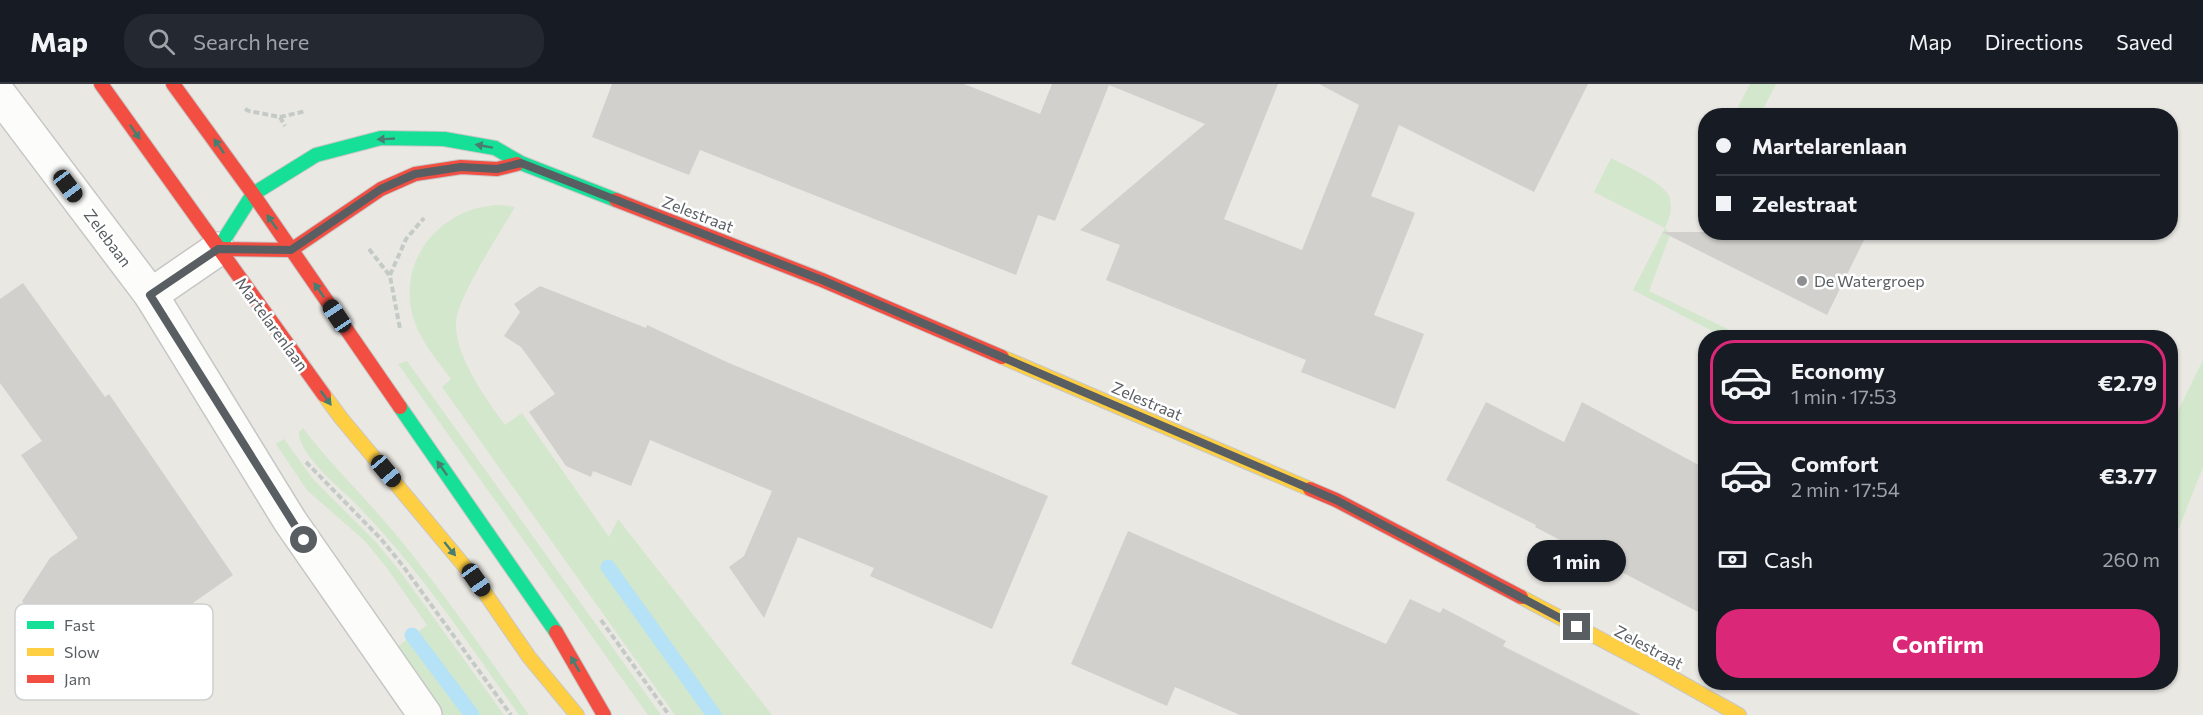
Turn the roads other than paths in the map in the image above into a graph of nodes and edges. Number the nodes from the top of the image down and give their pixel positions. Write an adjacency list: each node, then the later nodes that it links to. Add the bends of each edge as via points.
1 (101, 84): 6 (street, one-way to 6)
2 (173, 84): 5 (street, one-way to 2)
3 (0, 95): 8 (street, Zelebaan)
4 (521, 163): 5 (street, Zelestraat, one-way to 5, via 495,148 444,139 381,138 316,155); 7 (street, via 497,169 461,167 415,174 381,189); 12 (street, Zelestraat, via 822,280 1336,500)
5 (253, 194): 6 (street, Zelestraat); 7 (street, one-way to 5)
6 (218, 249): 7 (street); 8 (street); 10 (street, Martelarenlaan, one-way to 10, via 341,418 476,580 529,657)
7 (291, 250): 11 (street, one-way to 7, via 557,634)
8 (150, 295): 9 (street, via 290,521)
9 (425, 715)
10 (577, 715)
11 (604, 715)
12 (1739, 715)

